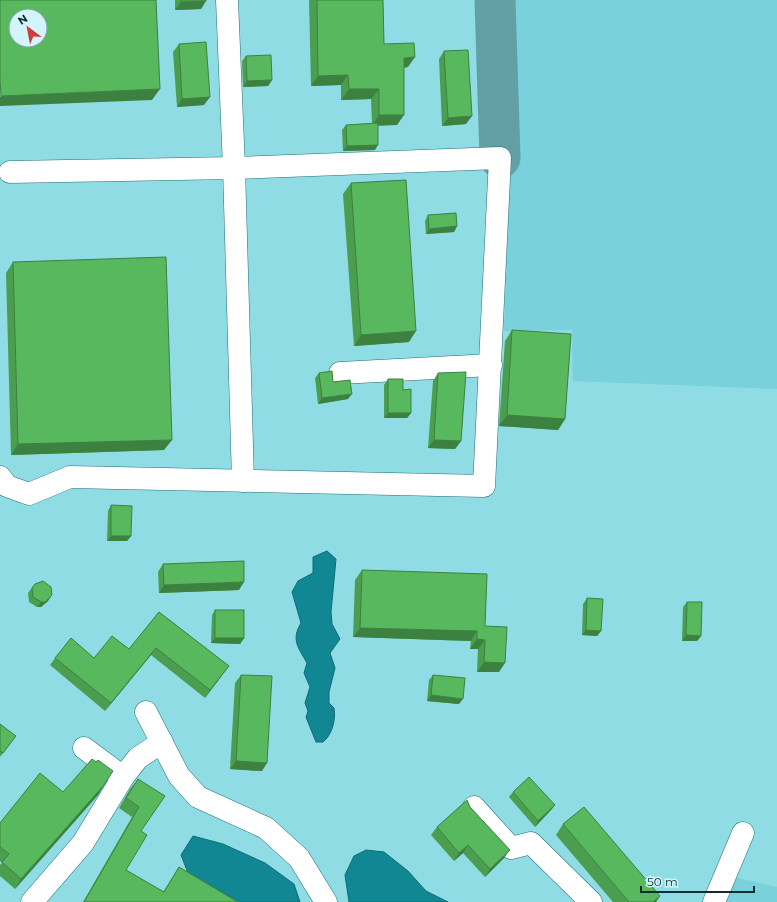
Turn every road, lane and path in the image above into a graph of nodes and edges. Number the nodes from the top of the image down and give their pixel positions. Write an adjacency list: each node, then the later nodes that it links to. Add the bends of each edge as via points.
1 (227, 0): 2 (lane)
2 (234, 168): 3 (lane); 4 (lane, via 500,158); 7 (lane)
3 (10, 172)
4 (491, 365): 5 (lane); 7 (lane, via 484,486)
5 (340, 372)
6 (0, 477): 7 (lane, via 7,486 29,494 70,478)
7 (243, 481)
8 (146, 712): 9 (lane)
9 (162, 742): 11 (lane, via 138,758); 15 (lane, via 179,776 198,797 266,828 298,858)
10 (84, 748): 11 (lane)
11 (123, 777): 14 (lane, via 83,843)
12 (474, 807): 16 (lane, via 511,848 531,842)
13 (743, 833): 17 (lane)
14 (32, 902)
15 (326, 902)
16 (591, 902)
17 (714, 902)

